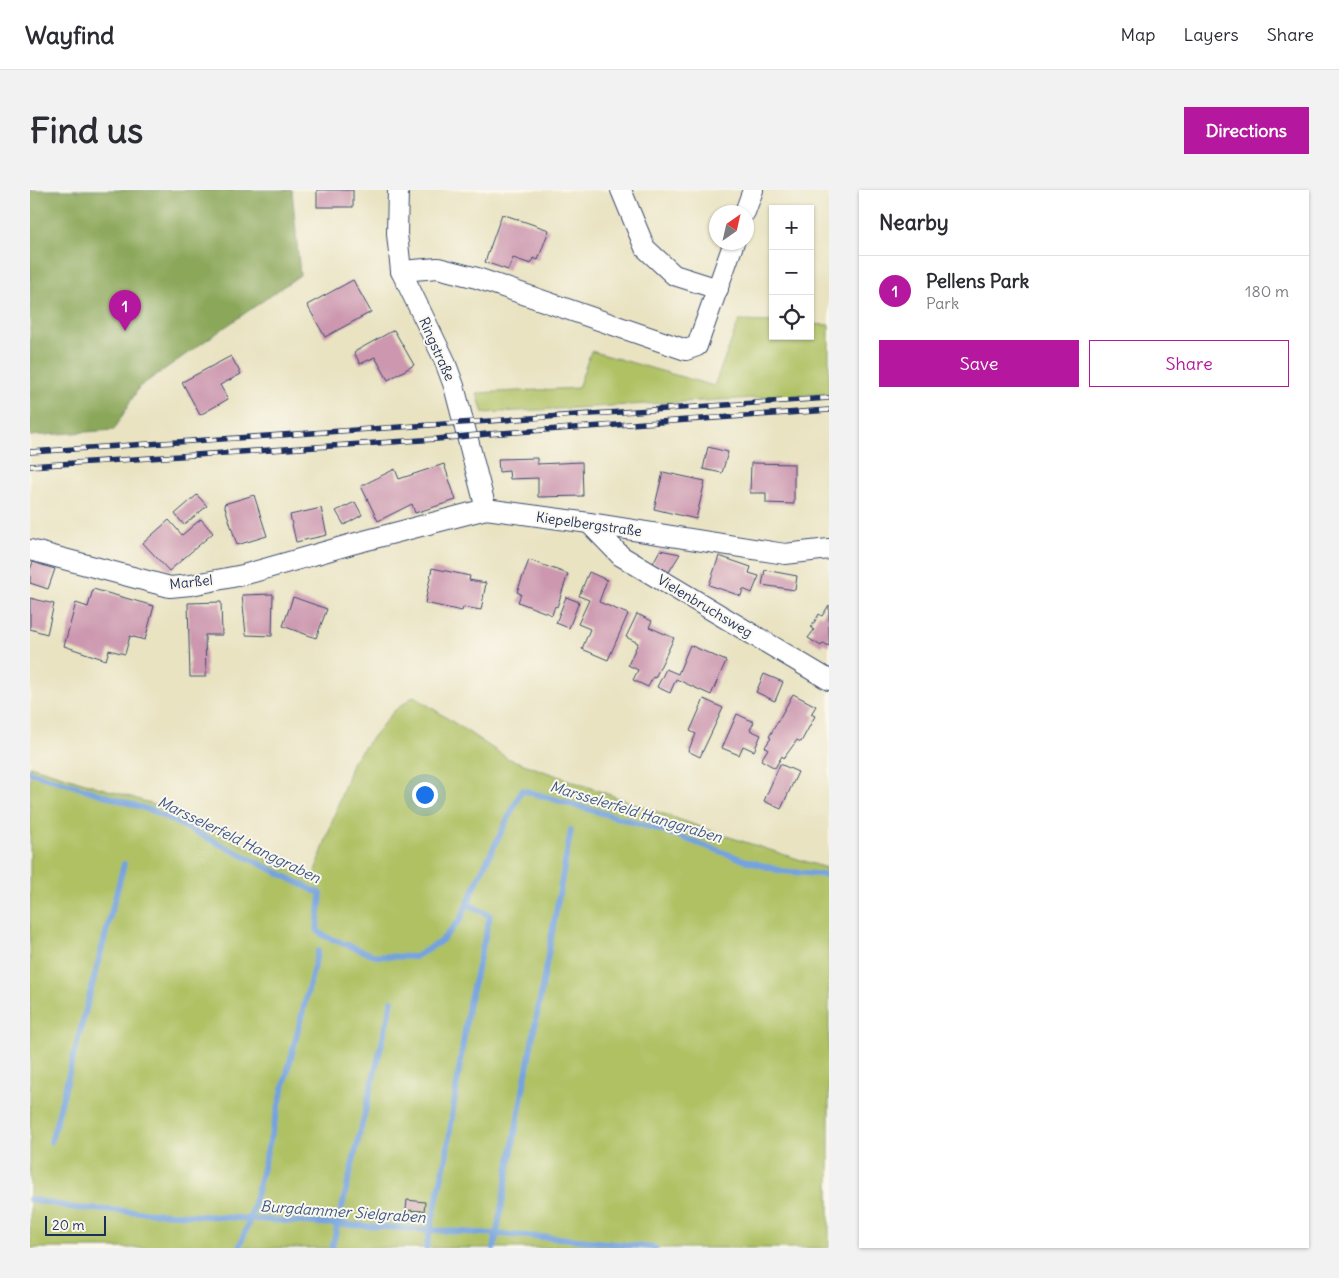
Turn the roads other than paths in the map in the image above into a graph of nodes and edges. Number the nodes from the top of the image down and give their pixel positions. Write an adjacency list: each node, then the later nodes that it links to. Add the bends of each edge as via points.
1 (398, 190): 6 (street, Ringstraße, via 397,234)
2 (621, 190): 7 (street, via 645,248 674,275)
3 (753, 190): 4 (street)
4 (748, 205)
5 (731, 250): 7 (street)
6 (402, 271): 7 (street, via 438,268 477,278 686,350 697,346); 8 (street, Ringstraße, via 444,359)
7 (718, 289)
8 (486, 509): 9 (street, Kiepelbergstraße); 10 (street, Kiepelbergstraße)
9 (589, 523): 11 (street, Kiepelbergstraße, via 785,554); 13 (street, Vielenbruchsweg, via 622,556)
10 (352, 544): 12 (street, Marßel, via 243,574 170,587)
11 (829, 549)
12 (30, 550)
13 (829, 680)

